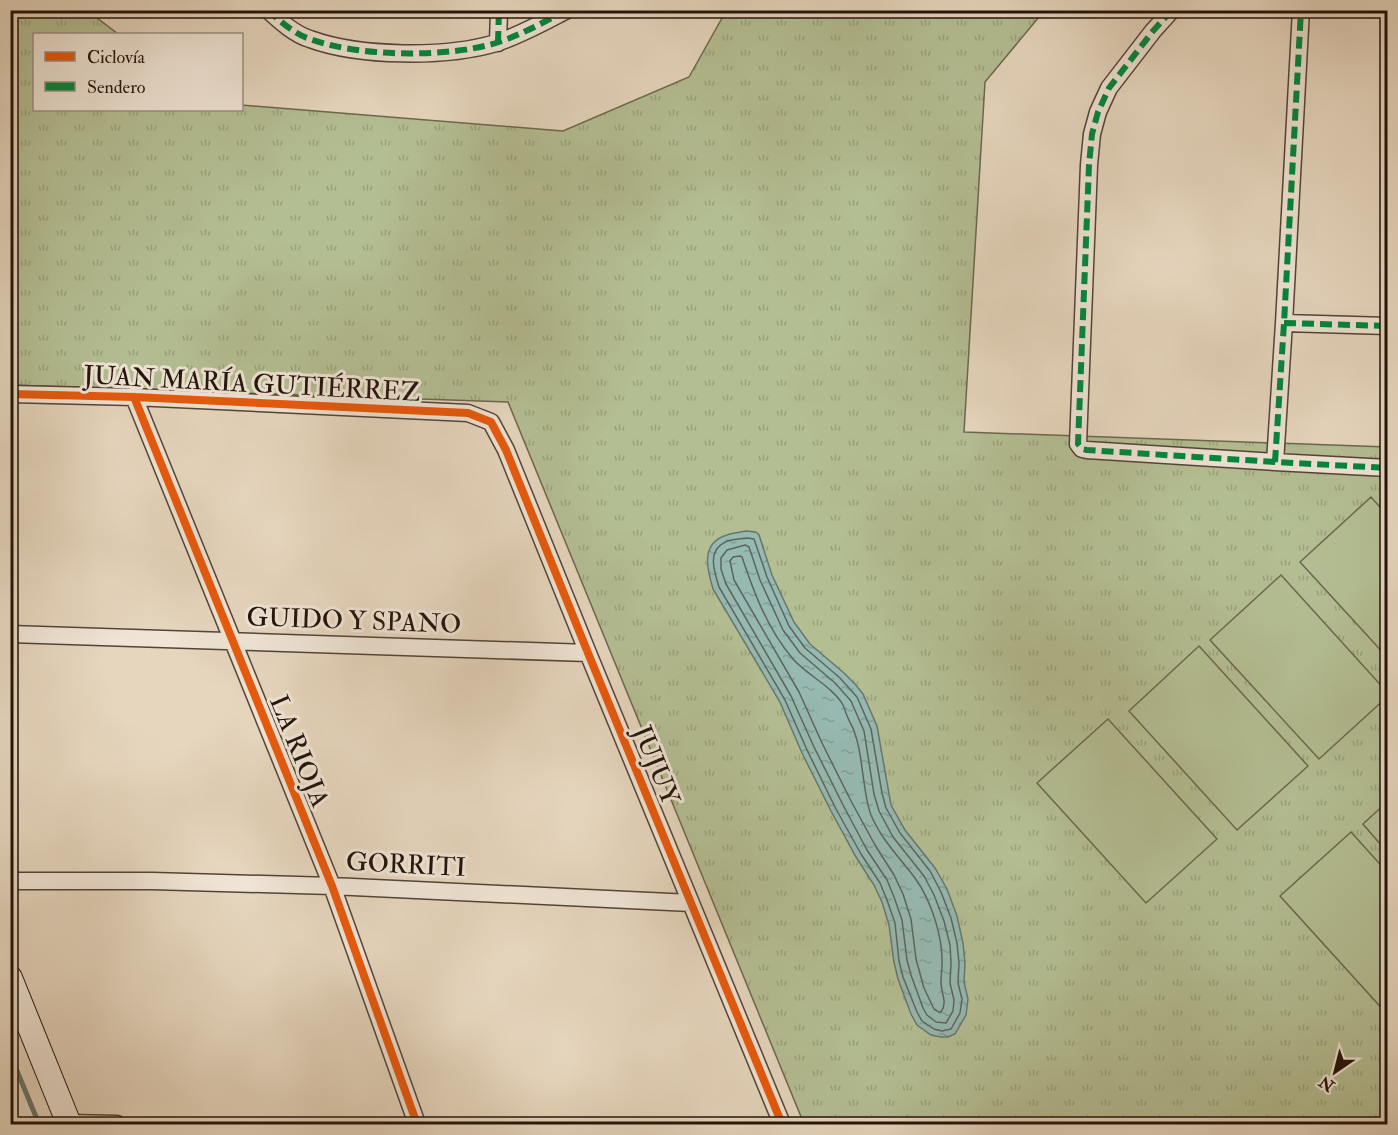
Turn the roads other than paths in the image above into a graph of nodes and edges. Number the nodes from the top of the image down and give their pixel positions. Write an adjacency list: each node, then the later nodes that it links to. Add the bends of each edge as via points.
1 (268, 10): 6 (street, via 307,39 336,47 432,53)
2 (499, 10): 6 (street)
3 (567, 10): 6 (street)
4 (1172, 10): 12 (street, via 1110,88 1092,134 1078,444 1087,450)
5 (1301, 10): 7 (street)
6 (498, 43)
7 (1284, 323): 8 (street); 12 (street)
8 (1388, 326)
9 (10, 394): 10 (street, JUAN MARÍA GUTIÉRREZ)
10 (134, 397): 11 (street, JUAN MARÍA GUTIÉRREZ, via 468,413); 15 (street, LA RIOJA)
11 (491, 422): 16 (street, JUJUY)
12 (1275, 462): 13 (street)
13 (1388, 468)
14 (10, 634): 15 (street, GUIDO Y SPANO)
15 (232, 642): 16 (street, GUIDO Y SPANO); 18 (street, LA RIOJA)
16 (588, 653): 19 (street, JUJUY)
17 (10, 881): 18 (street, GORRITI)
18 (332, 886): 19 (street, GORRITI); 23 (street, LA RIOJA)
19 (691, 903): 24 (street, JUJUY)
20 (10, 978): 21 (street)
21 (69, 1124): 22 (street)
22 (117, 1125)
23 (417, 1125)
24 (782, 1125)

